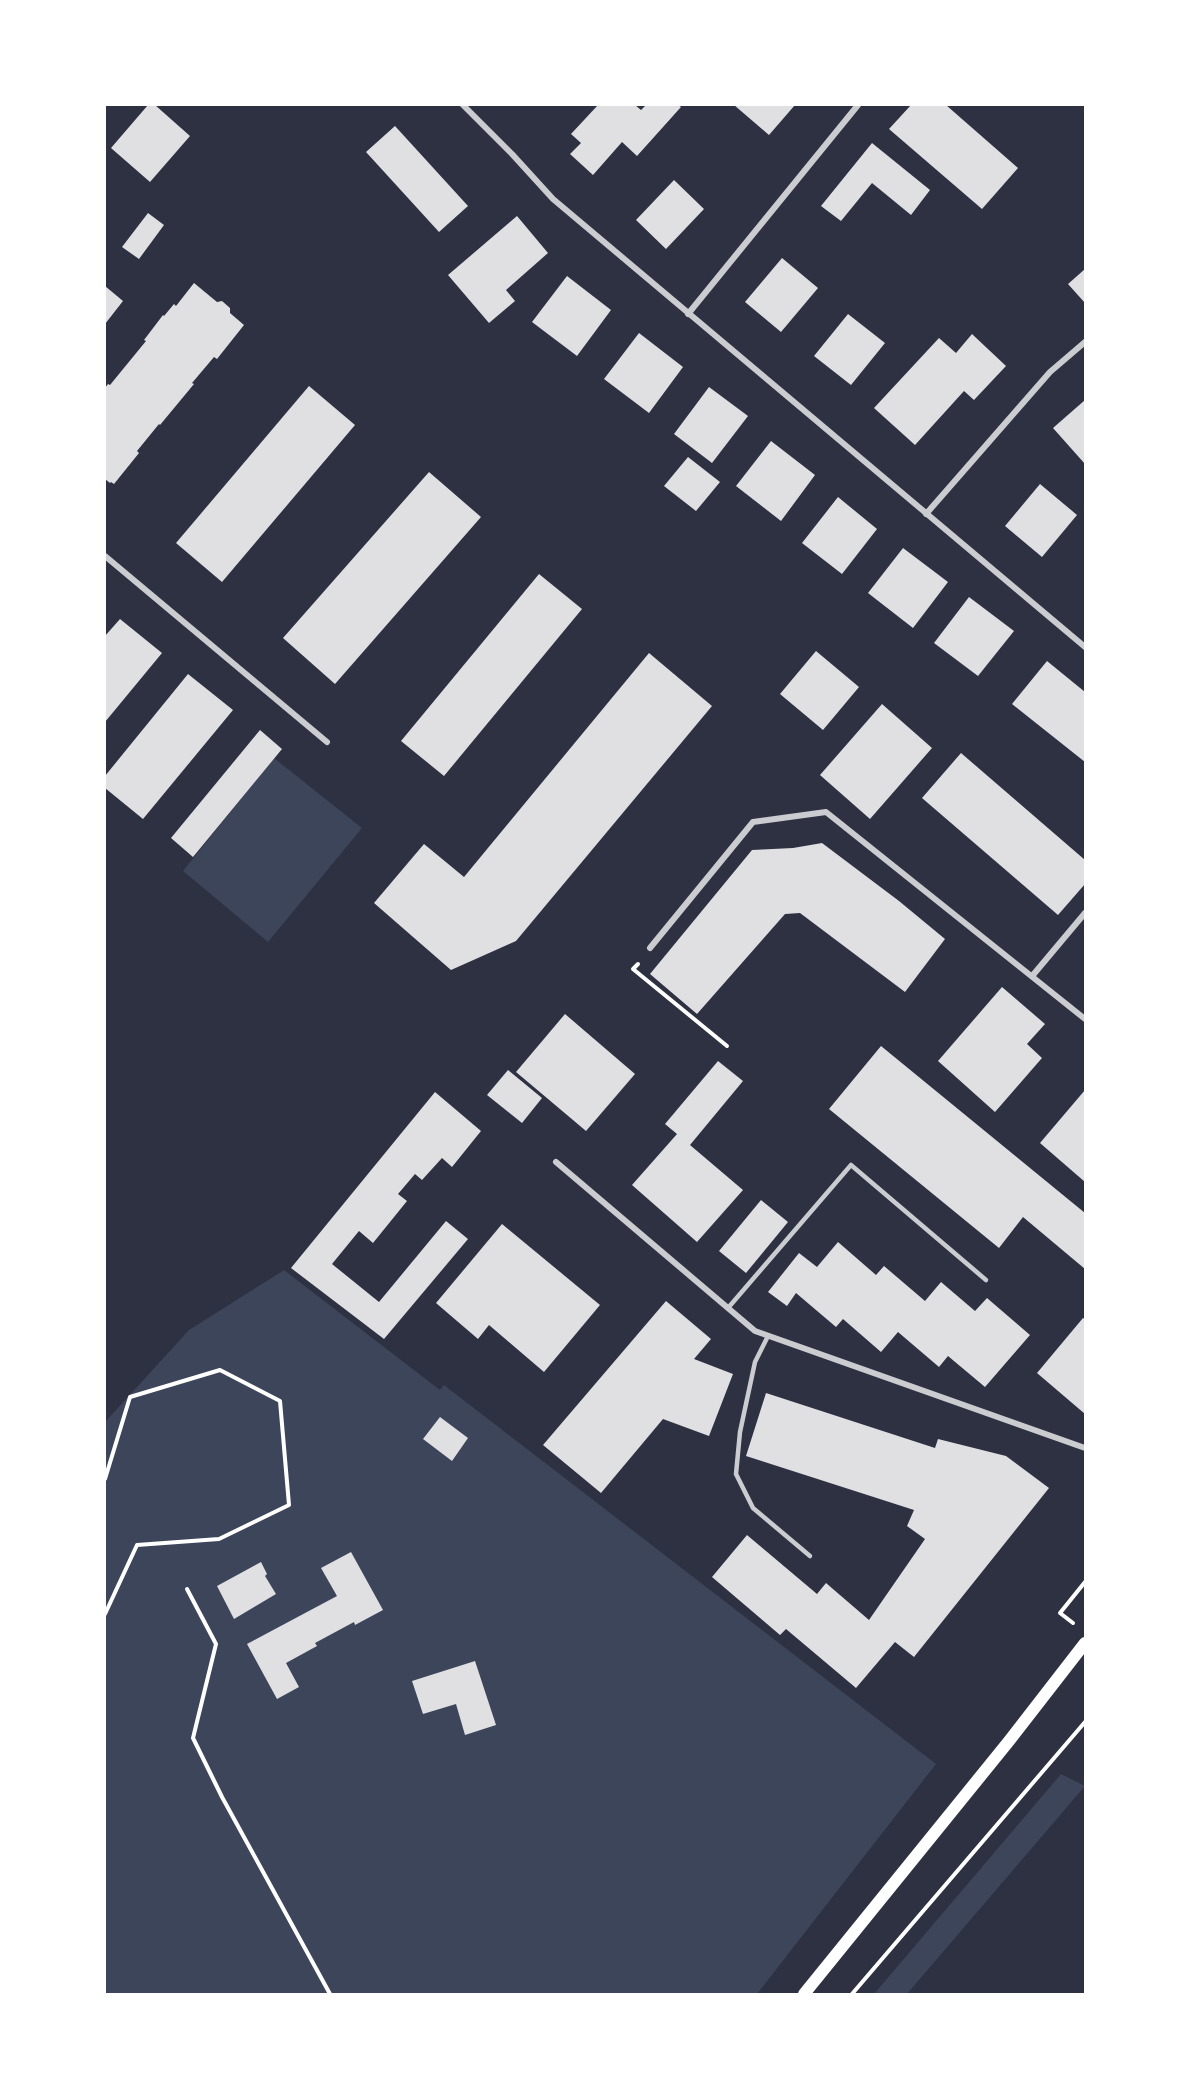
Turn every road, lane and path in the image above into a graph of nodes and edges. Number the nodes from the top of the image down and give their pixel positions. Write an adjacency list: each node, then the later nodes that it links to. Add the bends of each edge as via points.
1 (463, 105): 3 (street, via 553,199)
2 (858, 105): 3 (street)
3 (688, 314): 5 (street)
4 (1085, 342): 5 (street, via 1050,372)
5 (926, 514): 7 (street)
6 (105, 556): 8 (street)
7 (1085, 647)
8 (327, 742)
9 (1085, 914): 11 (street)
10 (650, 948): 11 (street, via 753,822 826,812); 13 (path, via 633,969)
11 (1033, 975): 12 (street)
12 (1085, 1019)
13 (727, 1046)
14 (556, 1162): 16 (street)
15 (986, 1280): 16 (lane, via 851,1165)
16 (728, 1308): 17 (street, via 755,1331)
17 (768, 1336): 18 (street); 20 (lane, via 755,1362 740,1432 736,1474 753,1508)
18 (1085, 1448)
19 (105, 1479): 23 (path, via 130,1397 220,1370 280,1401 289,1505 219,1539 137,1545)
20 (810, 1556)
21 (1085, 1582): 24 (path, via 1060,1613)
22 (188, 1589): 27 (path, via 216,1644 193,1738)
23 (105, 1614)
24 (1077, 1626)
25 (1085, 1643): 28 (main road)
26 (1085, 1722): 29 (path)
27 (330, 1994)
28 (804, 1994)
29 (852, 1994)

